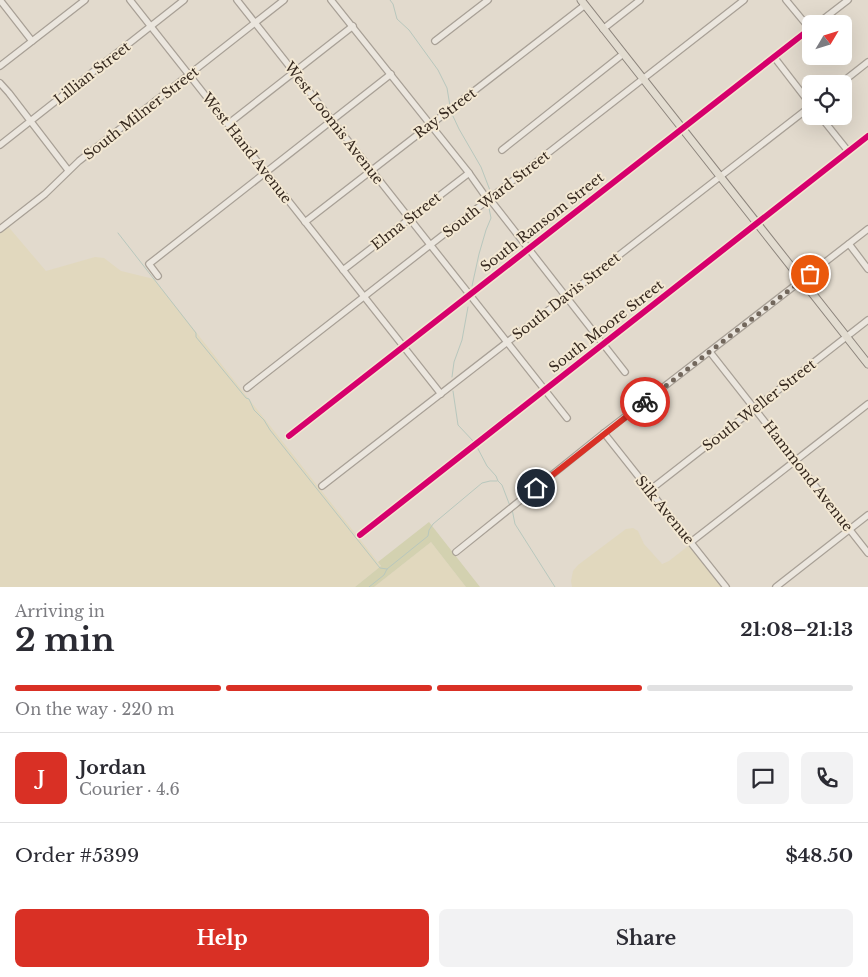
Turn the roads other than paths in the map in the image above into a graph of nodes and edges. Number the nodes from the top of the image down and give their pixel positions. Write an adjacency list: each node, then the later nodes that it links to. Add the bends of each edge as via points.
1 (0, 0): 21 (street)
2 (85, 0): 21 (street)
3 (130, 0): 17 (street, West Hand Avenue)
4 (184, 0): 17 (street, Lillian Street)
5 (237, 0): 16 (street, West Loomis Avenue)
6 (284, 0): 16 (street, South Milner Street)
7 (331, 0): 18 (street)
8 (488, 0): 22 (street)
9 (640, 0): 19 (street)
10 (744, 0): 31 (street, South Ward Street)
11 (786, 0): 15 (street)
12 (848, 0): 14 (street)
13 (582, 2): 19 (main road); 38 (street, Ray Street)
14 (829, 15)
15 (802, 19)
16 (255, 23): 27 (street, West Loomis Avenue); 28 (street, South Milner Street)
17 (151, 26): 28 (street, West Hand Avenue); 36 (street, Lillian Street)
18 (353, 26): 27 (street); 29 (street)
19 (603, 28): 23 (main road)
20 (802, 36): 24 (street, South Ransom Street)
21 (32, 41): 26 (street)
22 (435, 41)
23 (623, 54): 31 (main road); 43 (street)
24 (774, 57): 33 (street); 40 (street, South Ransom Street)
25 (868, 62): 30 (street)
26 (0, 66)
27 (294, 72): 35 (street, West Loomis Avenue); 37 (street)
28 (189, 74): 37 (street, West Hand Avenue); 45 (street, South Milner Street)
29 (391, 74): 35 (street); 38 (street)
30 (851, 75)
31 (644, 78): 40 (main road); 50 (street, South Ward Street)
32 (0, 83): 36 (street)
33 (802, 93)
34 (802, 112): 49 (street, South Davis Street)
35 (332, 120): 46 (street, West Loomis Avenue); 47 (street)
36 (30, 121): 42 (street, Lillian Street); 45 (street)
37 (228, 124): 47 (street, West Hand Avenue)
38 (430, 124): 46 (street, Ray Street); 48 (street)
39 (827, 125): 44 (street)
40 (683, 128): 49 (main road); 58 (street, South Ransom Street)
41 (868, 136): 44 (street, South Moore Street)
42 (0, 145)
43 (502, 150)
44 (848, 151): 53 (street, South Moore Street)
45 (68, 170): 54 (street, South Milner Street)
46 (371, 170): 51 (street, West Loomis Avenue); 52 (street, Ray Street)
47 (266, 172): 52 (street, West Hand Avenue); 61 (street, via 149,264)
48 (468, 173): 50 (street); 51 (street, Elma Street)
49 (721, 176): 53 (main road); 64 (street, South Davis Street)
50 (490, 199): 57 (street, South Ward Street); 58 (street)
51 (409, 219): 57 (street, West Loomis Avenue); 60 (street, Elma Street)
52 (305, 222): 60 (street, West Hand Avenue)
53 (757, 223): 62 (main road); 69 (street, South Moore Street)
54 (0, 229)
55 (868, 229): 56 (street)
56 (849, 244): 59 (street); 62 (street)
57 (431, 245): 63 (street, West Loomis Avenue); 65 (street, South Ward Street)
58 (529, 248): 63 (street, South Ransom Street); 64 (street)
59 (868, 269)
60 (343, 270): 65 (street, West Hand Avenue)
61 (158, 276)
62 (802, 280): 67 (main road); 71 (street)
63 (470, 295): 68 (street, West Loomis Avenue); 70 (street, South Ransom Street)
64 (566, 296): 68 (street, South Davis Street); 69 (street)
65 (364, 297): 70 (street, West Hand Avenue); 74 (street, South Ward Street)
66 (868, 320): 67 (street, South Weller Street)
67 (847, 336): 72 (main road); 78 (street, South Weller Street)
68 (507, 342): 75 (street, West Loomis Avenue); 76 (street, South Davis Street)
69 (604, 344): 73 (street); 75 (street, South Moore Street)
70 (404, 346): 76 (street, West Hand Avenue); 81 (street, South Ransom Street)
71 (710, 352): 78 (street, Hammond Avenue); 80 (street)
72 (868, 364)
73 (626, 372)
74 (248, 388)
75 (545, 390): 79 (street, West Loomis Avenue); 87 (street, South Moore Street)
76 (441, 394): 83 (street, South Davis Street)
77 (868, 404): 82 (street)
78 (755, 408): 82 (street, Hammond Avenue); 84 (street, South Weller Street)
79 (567, 418)
80 (604, 433): 84 (street, Silk Avenue); 89 (street)
81 (289, 436)
82 (795, 460): 86 (street, Hammond Avenue); 88 (street)
83 (322, 486)
84 (650, 490): 88 (street, Silk Avenue)
85 (868, 515): 86 (street)
86 (850, 529): 90 (street, Hammond Avenue); 92 (street)
87 (360, 535)
88 (691, 542): 91 (street, Silk Avenue)
89 (456, 552)
90 (868, 553)
91 (726, 587)
92 (776, 587)

